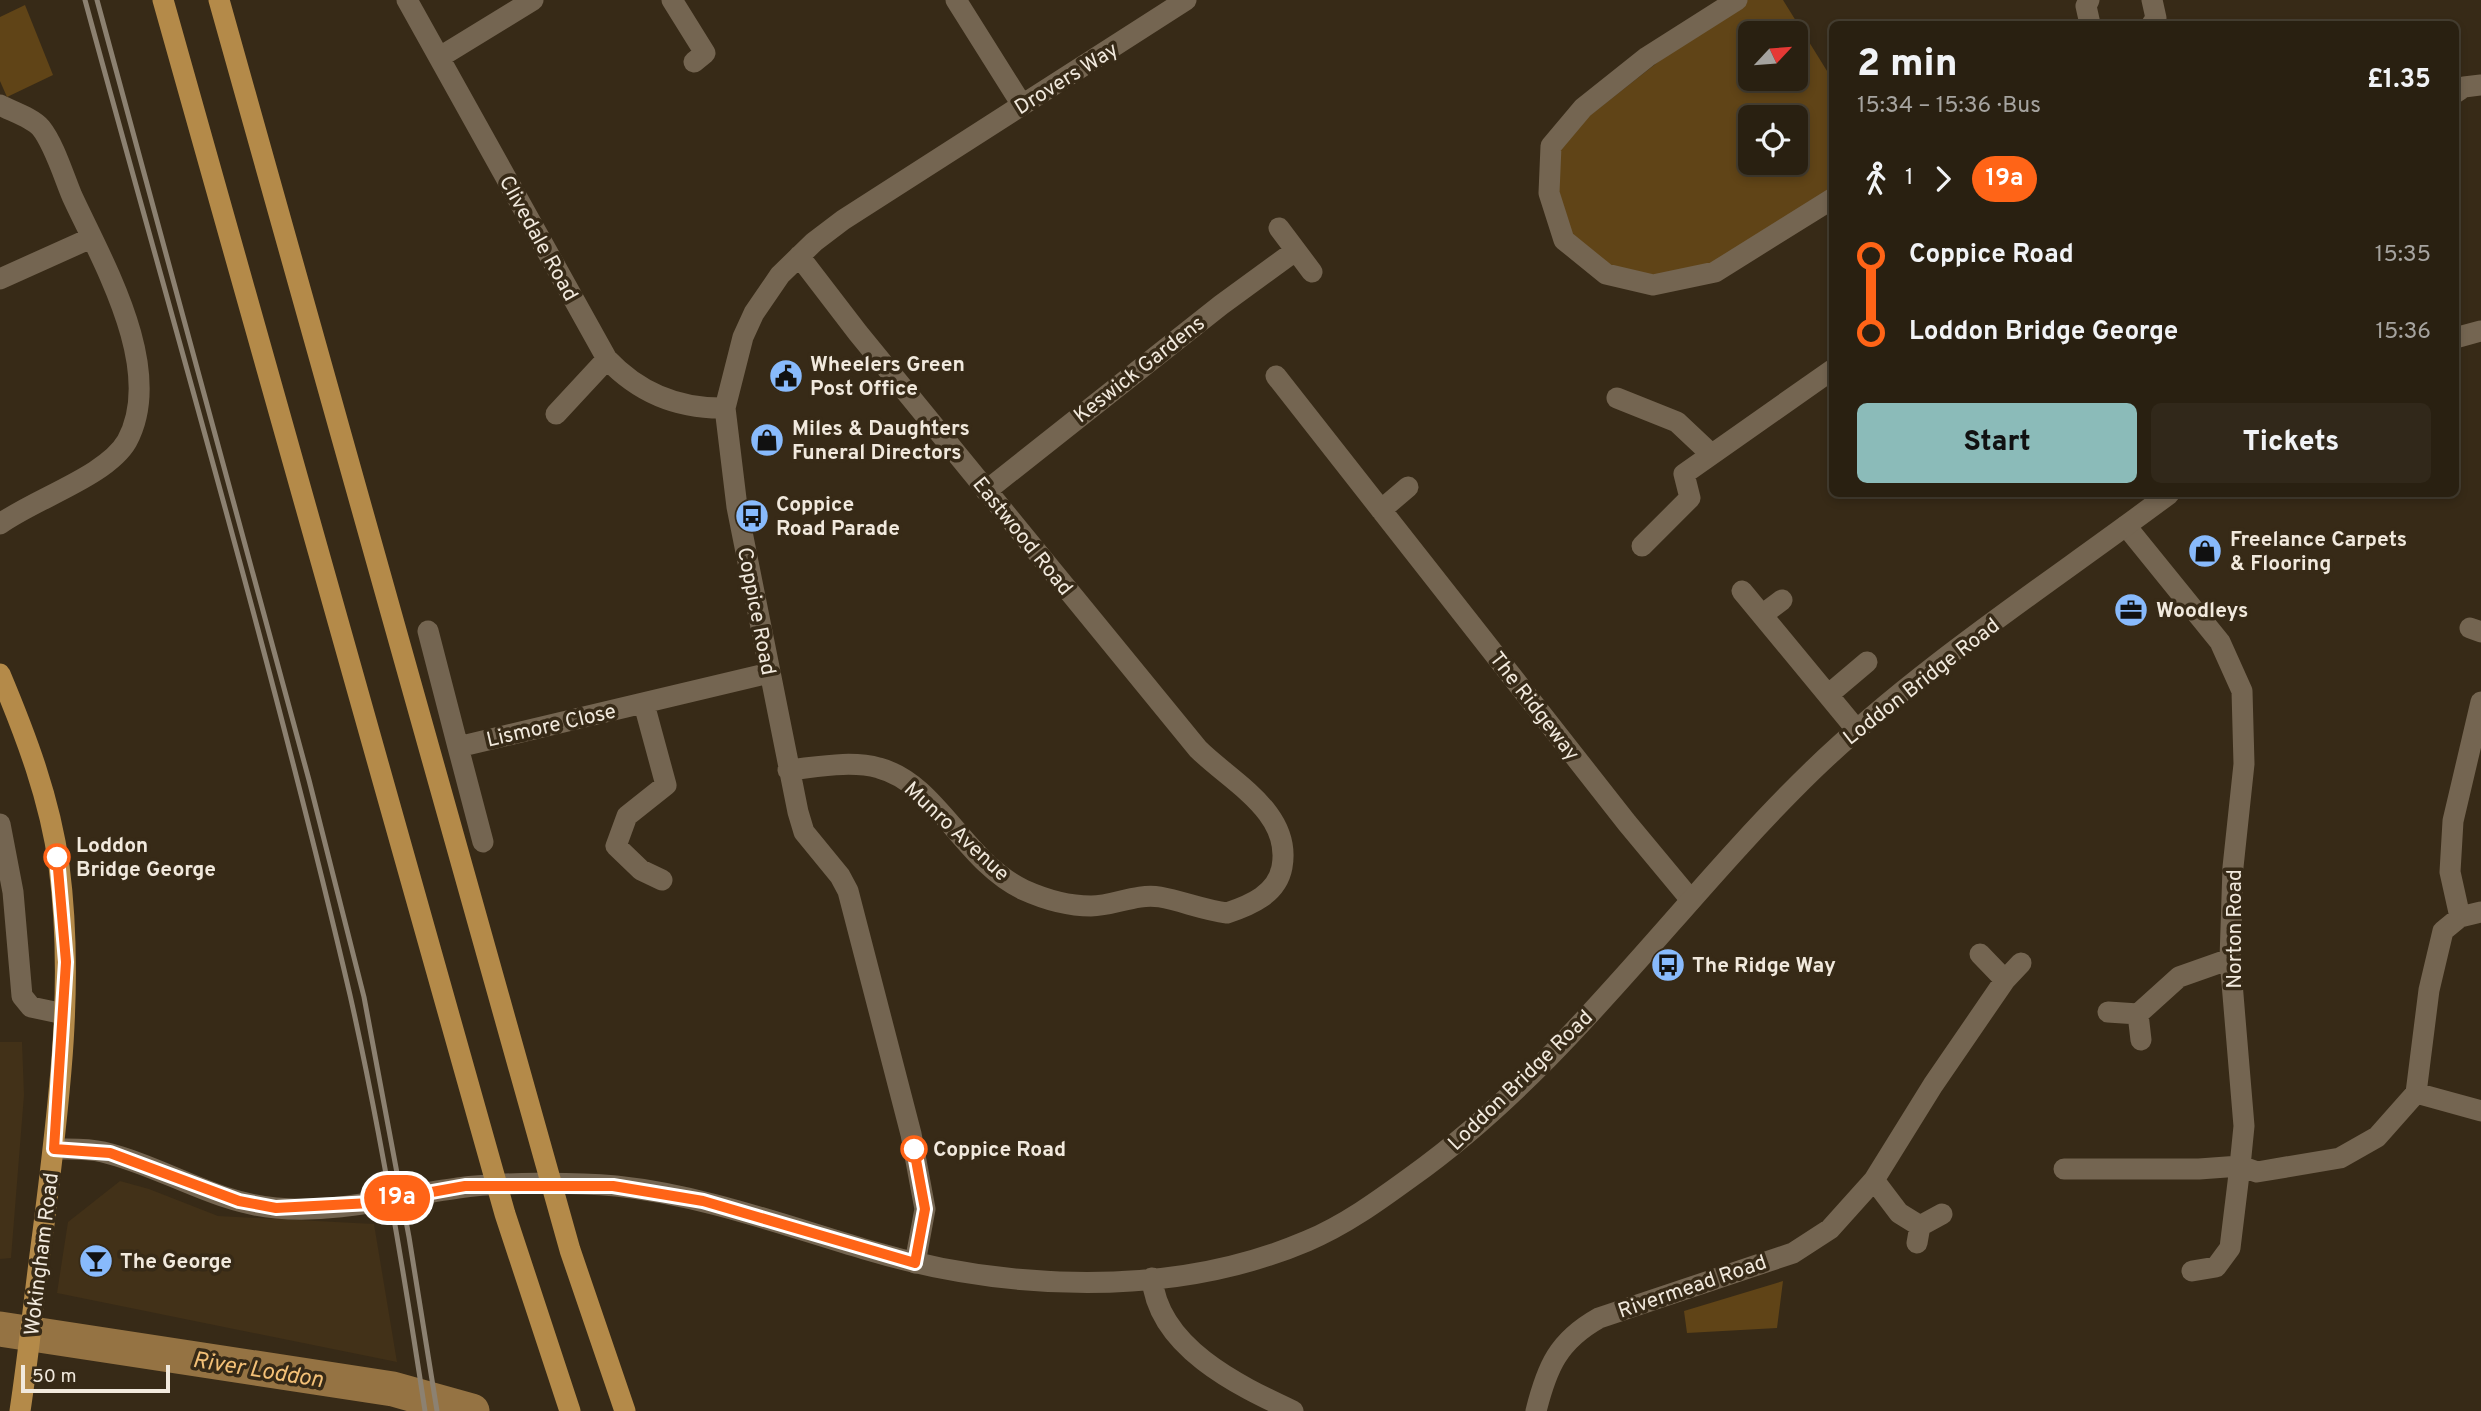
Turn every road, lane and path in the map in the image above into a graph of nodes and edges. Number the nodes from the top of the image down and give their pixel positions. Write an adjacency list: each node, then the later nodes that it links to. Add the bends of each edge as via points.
1 (163, 0): 82 (main road, via 526,1285)
2 (219, 0): 83 (main road, via 570,1250)
3 (408, 0): 14 (street, Clivedale Road)
4 (533, 0): 14 (street)
5 (672, 0): 13 (street)
6 (956, 0): 18 (street)
7 (1186, 0): 18 (street, Drovers Way)
8 (1737, 0): 20 (street, via 1647,57 1583,108 1550,146 1549,193 1564,240 1606,274 1653,285 1715,272)
9 (2089, 0): 11 (street, via 2085,6)
10 (2152, 0): 12 (street)
11 (2089, 21)
12 (2154, 21)
13 (706, 53)
14 (440, 57): 29 (street, Clivedale Road)
15 (2481, 85): 16 (street)
16 (2459, 90)
17 (0, 105): 22 (street, via 41,127)
18 (1022, 105): 19 (street, Drovers Way)
19 (945, 156): 24 (street, Coppice Road, via 843,220)
20 (1829, 201)
21 (1279, 228): 23 (street)
22 (91, 238): 26 (street); 40 (street, via 119,299 133,345 140,399 127,440 96,472 42,497)
23 (1295, 250): 25 (street); 37 (street, Keswick Gardens)
24 (799, 256): 33 (street, Coppice Road, via 754,313 743,337); 37 (street, Eastwood Road)
25 (1312, 272)
26 (0, 279)
27 (2481, 331): 28 (street)
28 (2459, 337)
29 (607, 359): 33 (street, Clivedale Road, via 620,373 667,402); 34 (street)
30 (1829, 372): 35 (street)
31 (1276, 376): 39 (street, The Ridgeway)
32 (1617, 398): 35 (street, via 1676,422)
33 (725, 408): 48 (street, Coppice Road, via 737,507)
34 (556, 414)
35 (1712, 454): 42 (street, via 1684,474 1690,498)
36 (1408, 486): 39 (street)
37 (986, 491): 55 (street, Eastwood Road)
38 (2165, 497): 41 (street, Loddon Bridge Road)
39 (1381, 510): 60 (street, The Ridgeway)
40 (0, 524)
41 (2126, 526): 53 (street, Loddon Bridge Road); 64 (street, Norton Road, via 2220,642 2242,691 2244,764 2232,867)
42 (1642, 546)
43 (1742, 591): 45 (street)
44 (1782, 600): 45 (street)
45 (1762, 615): 50 (street)
46 (428, 631): 54 (street, Lismore Close)
47 (1867, 662): 50 (street)
48 (769, 673): 52 (street, Lismore Close); 56 (street, Coppice Road)
49 (0, 674): 68 (main road, Wokingham Road, via 28,745 54,836 64,922)
50 (1828, 695): 53 (street)
51 (2481, 702): 62 (street, via 2453,821 2449,872)
52 (644, 704): 54 (street, Lismore Close); 59 (street, Lismore Close, via 666,785 626,816 616,846 641,870)
53 (1856, 729): 60 (street, Loddon Bridge Road)
54 (458, 747): 58 (street, Lismore Close)
55 (1198, 749): 56 (street, Munro Avenue, via 1258,802 1276,825 1283,845 1277,884 1255,901 1227,913 1159,897 1092,906 1052,901 993,871 909,782 879,768)
56 (789, 770): 78 (street, Coppice Road, via 804,832 848,891 911,1134 925,1209)
57 (0, 824): 68 (street, via 13,892 22,996 31,1007)
58 (483, 842)
59 (663, 880)
60 (1691, 901): 80 (street, Loddon Bridge Road, via 1502,1104 1460,1142 1370,1206 1305,1242 1239,1262)
61 (2481, 912): 62 (street)
62 (2460, 917): 71 (street, via 2443,931 2429,990)
63 (1980, 954): 66 (street)
64 (2230, 959): 69 (street, via 2179,977); 74 (street, Norton Road, via 2244,1126)
65 (2021, 963): 66 (street, Rivermead Road)
66 (2005, 980): 76 (street, Rivermead Road)
67 (2108, 1012): 69 (street)
68 (64, 1014): 73 (main road, Wokingham Road)
69 (2138, 1014): 70 (street)
70 (2141, 1040)
71 (2416, 1093): 72 (street); 74 (street, via 2377,1137 2340,1158 2258,1172)
72 (2481, 1111)
73 (54, 1149): 78 (street, Loddon Bridge Road, via 110,1153 239,1201 276,1208 371,1203 465,1186 637,1189 703,1201); 81 (main road, Wokingham Road)
74 (2240, 1166): 75 (street); 79 (street, Norton Road, via 2230,1248 2216,1267)
75 (2064, 1169)
76 (1874, 1180): 77 (street, via 1918,1235); 85 (street, Rivermead Road, via 1830,1229 1793,1252 1581,1328 1557,1355)
77 (1942, 1214)
78 (915, 1263): 80 (street, Loddon Bridge Road, via 1027,1282)
79 (2192, 1271)
80 (1152, 1278): 84 (street, via 1157,1305 1184,1344)
81 (21, 1407)
82 (570, 1411)
83 (625, 1411)
84 (1293, 1411)
85 (1536, 1411)

